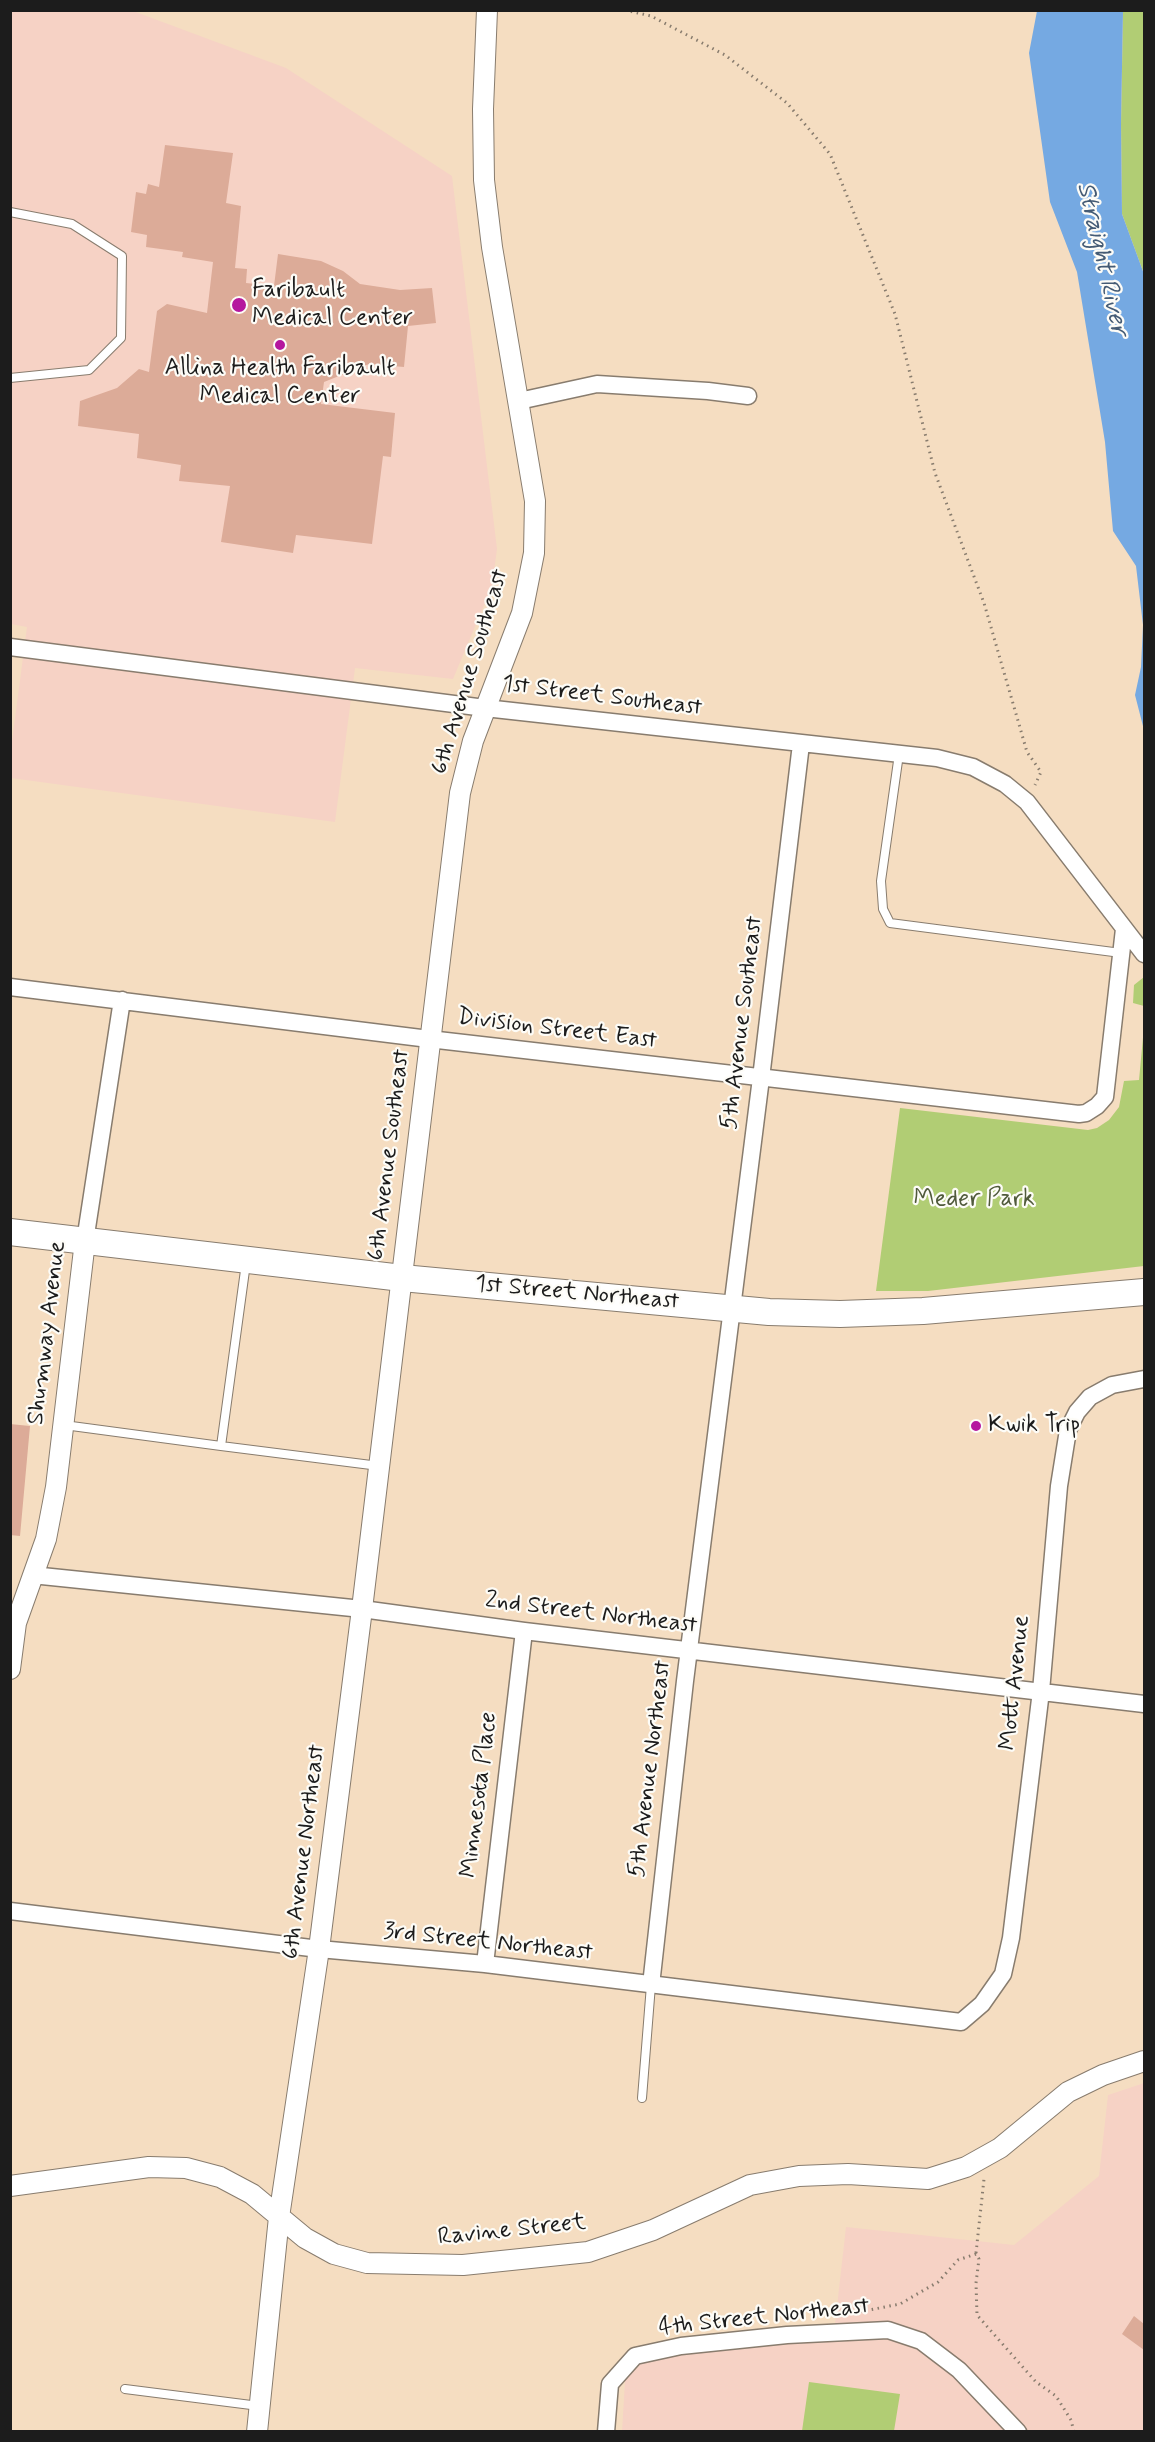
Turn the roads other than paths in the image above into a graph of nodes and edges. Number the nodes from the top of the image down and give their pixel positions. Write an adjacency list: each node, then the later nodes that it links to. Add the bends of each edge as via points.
1 (487, 10): 5 (street, 6th Avenue Southeast, via 484,180)
2 (10, 212): 3 (lane, via 72,224 122,256 121,338 89,370)
3 (10, 378)
4 (748, 396): 5 (street, via 597,384)
5 (519, 400): 7 (street, 6th Avenue Southeast, via 535,501 534,553 522,613)
6 (10, 647): 7 (street, 1st Street Southeast)
7 (485, 708): 8 (street, 1st Street Southeast); 15 (street, 6th Avenue Southeast, via 460,793)
8 (801, 744): 9 (street, 1st Street Southeast); 16 (street, 5th Avenue Southeast)
9 (899, 754): 10 (street, 1st Street Southeast, via 973,767 1005,784 1026,802); 11 (lane, via 881,881 883,909 890,923)
10 (1124, 929): 11 (street); 12 (street, 1st Street Southeast)
11 (1121, 953): 16 (street, Division Street East, via 1105,1097 1086,1113)
12 (1144, 954)
13 (10, 987): 14 (street, Division Street East)
14 (122, 1000): 15 (street, Division Street East); 18 (street, Shumway Avenue)
15 (429, 1039): 16 (street, Division Street East); 20 (street, 6th Avenue Southeast)
16 (761, 1078): 22 (street, 5th Avenue Southeast)
17 (10, 1232): 18 (main road, 1st Street Northeast)
18 (85, 1241): 19 (main road, 1st Street Northeast); 24 (street, Shumway Avenue)
19 (246, 1261): 20 (main road, 1st Street Northeast); 25 (lane)
20 (402, 1278): 22 (main road, 1st Street Northeast); 26 (street, 6th Avenue Northeast)
21 (1144, 1292): 22 (main road, 1st Street Northeast, via 912,1312 807,1313)
22 (731, 1308): 31 (street, 5th Avenue Northeast)
23 (1144, 1379): 33 (street, Mott Avenue, via 1112,1385 1090,1397 1068,1430 1059,1486)
24 (63, 1425): 25 (lane); 27 (street, Shumway Avenue, via 46,1539)
25 (221, 1446): 26 (lane)
26 (379, 1466): 29 (street, 6th Avenue Northeast)
27 (32, 1575): 28 (street); 29 (street, 2nd Street Northeast); 32 (street, Shumway Avenue, via 16,1623)
28 (10, 1592)
29 (362, 1610): 30 (street, 2nd Street Northeast); 36 (street, 6th Avenue Northeast)
30 (524, 1631): 31 (street, 2nd Street Northeast); 37 (street, Minnesota Place)
31 (689, 1649): 33 (street, 2nd Street Northeast); 38 (street, 5th Avenue Northeast)
32 (11, 1659)
33 (1041, 1691): 34 (street, 2nd Street Northeast); 39 (street, Mott Avenue, via 1004,1974 982,2004)
34 (1144, 1704)
35 (10, 1911): 36 (street, 3rd Street Northeast)
36 (319, 1949): 37 (street, 3rd Street Northeast); 43 (street, 6th Avenue Northeast)
37 (485, 1964): 38 (street, 3rd Street Northeast)
38 (651, 1985): 39 (street, 3rd Street Northeast); 41 (lane)
39 (961, 2022)
40 (1144, 2061): 43 (street, Ravine Street, via 1068,2092 1000,2148 966,2167 928,2179 848,2174 799,2176 750,2185 653,2230 588,2253 463,2265 367,2263 334,2254)
41 (642, 2098)
42 (10, 2186): 43 (street, Ravine Street, via 148,2167 186,2168 220,2177 244,2189)
43 (279, 2217): 45 (street, 6th Avenue Northeast)
44 (125, 2388): 45 (lane)
45 (259, 2406): 46 (street, 6th Avenue Northeast)
46 (256, 2432)
47 (606, 2432): 48 (street, 4th Street Northeast, via 610,2384 635,2356 681,2346 787,2335 888,2330 921,2341 959,2370)
48 (1018, 2432)

